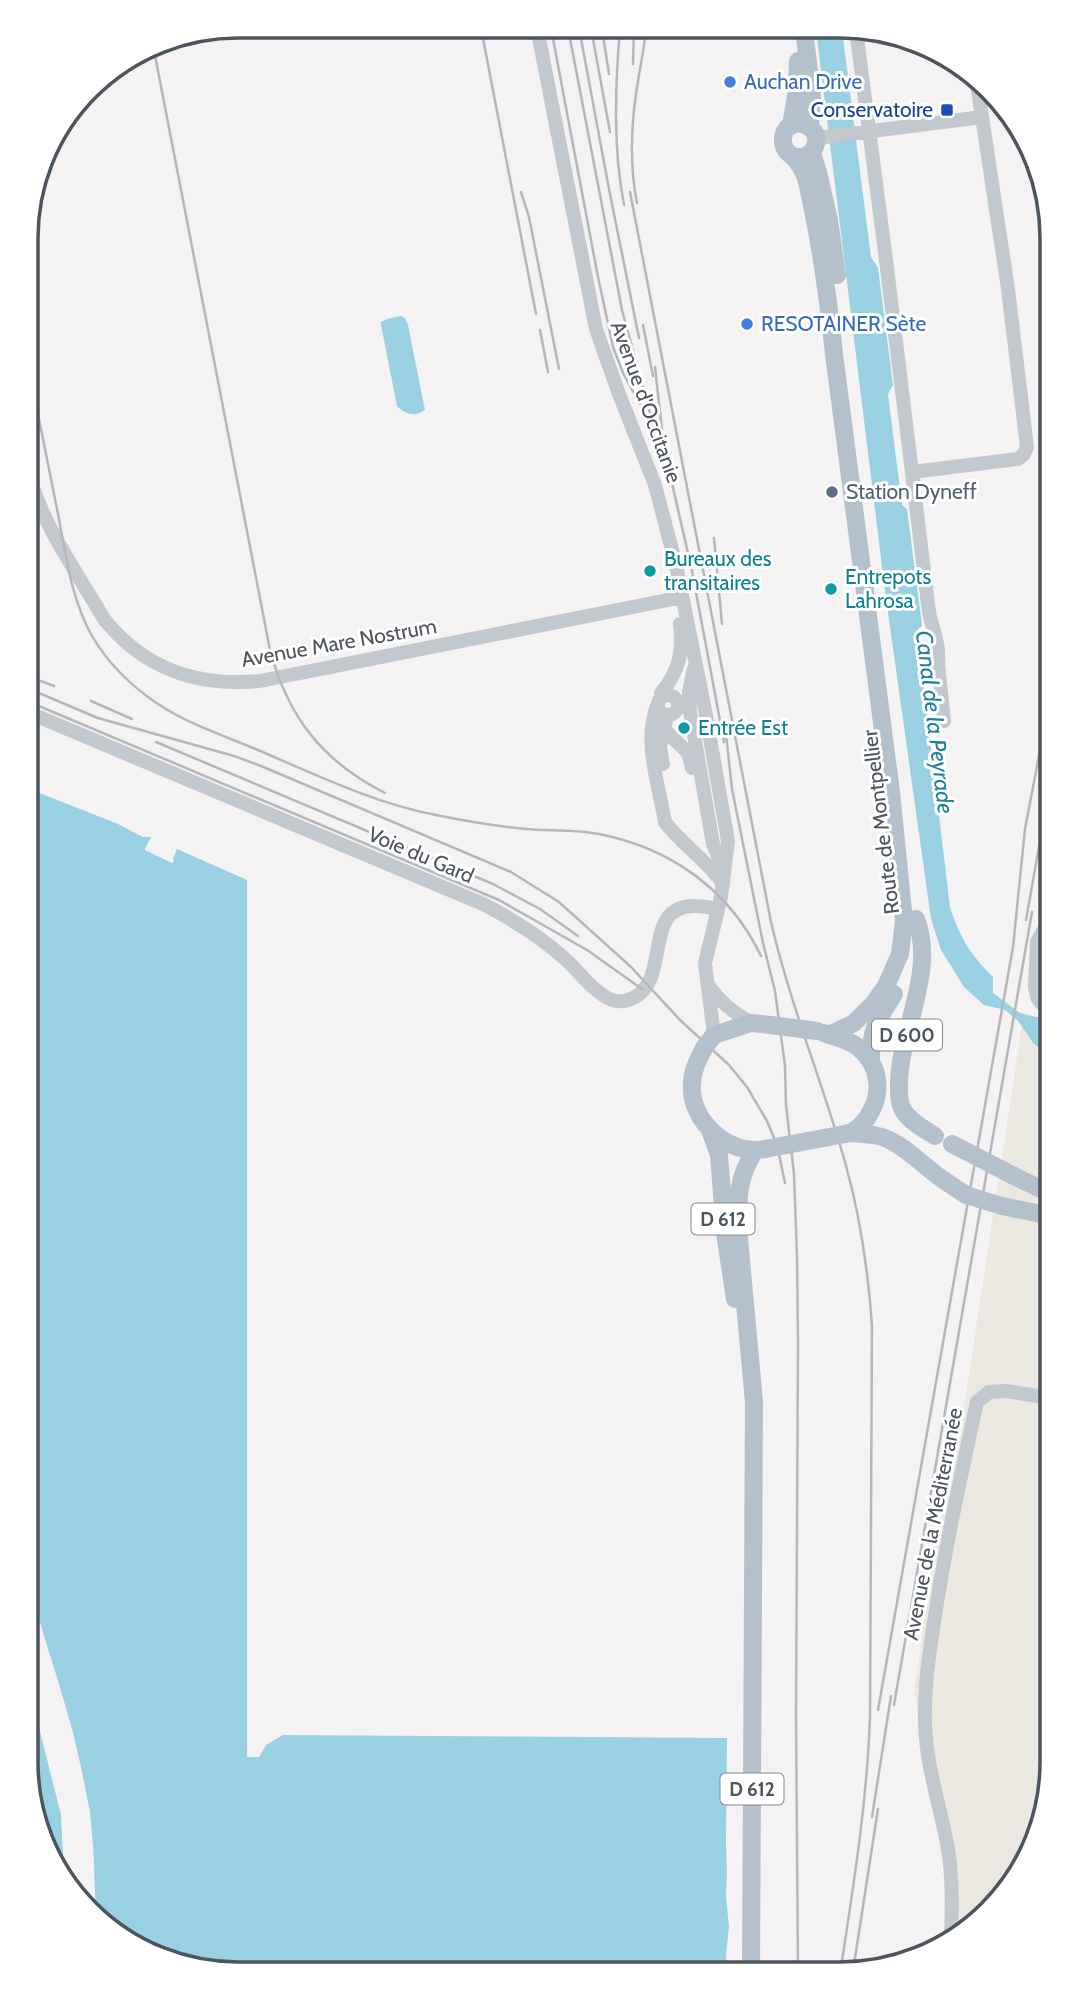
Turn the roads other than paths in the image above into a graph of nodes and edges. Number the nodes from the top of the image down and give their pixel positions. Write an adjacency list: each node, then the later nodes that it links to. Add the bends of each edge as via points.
1 (539, 38): 13 (street, Avenue d'Occitanie, via 596,328 655,485)
2 (795, 38): 7 (main road, via 799,70)
3 (805, 38): 9 (main road, Route de Montpellier)
4 (857, 39): 8 (street)
5 (979, 96): 6 (street)
6 (982, 117): 8 (street); 11 (street, via 1027,447 1018,459)
7 (791, 126): 9 (main road, via 800,123); 10 (main road, via 784,133 783,144)
8 (864, 132): 9 (street); 11 (street)
9 (816, 138): 10 (main road, via 803,157); 22 (main road, Route de Montpellier, via 818,172 833,240)
10 (793, 156): 27 (main road, Route de Montpellier, via 807,180 828,289 904,921 900,954 874,1003 854,1023)
11 (912, 472): 17 (street)
12 (38, 503): 13 (street, Avenue Mare Nostrum, via 115,633 152,661 200,680 260,681)
13 (683, 599): 14 (street, Avenue d'Occitanie, via 678,610)
14 (688, 645): 15 (street, via 681,682); 19 (street, via 695,665 690,712 713,844)
15 (664, 707): 18 (street, via 690,756); 18 (street, via 660,747 673,819); 20 (street, via 652,720 650,740 665,822)
16 (39, 717): 21 (street, Voie du Gard, via 483,904 537,936 601,995 618,1002 637,997 649,985 664,921 673,912 696,906)
17 (944, 721)
18 (706, 852): 19 (street)
19 (723, 868): 20 (street)
20 (723, 884): 21 (street)
21 (718, 909): 24 (street, via 705,963)
22 (916, 919): 29 (main road, Route de Montpellier, via 904,974 870,1040); 33 (main road, D 600, via 920,977 900,1063 899,1092 902,1108)
23 (1040, 937): 25 (street, via 1035,986)
24 (707, 984): 26 (street, via 719,1001); 28 (street)
25 (1040, 1001)
26 (751, 1023): 27 (main road, bridge); 28 (main road)
27 (823, 1033): 29 (main road, via 859,1048)
28 (709, 1042): 31 (main road, via 691,1086 692,1099)
29 (871, 1062): 30 (main road)
30 (878, 1093): 32 (main road, via 873,1110); 33 (main road, D 600, via 889,1114)
31 (710, 1130): 34 (main road, via 742,1149); 38 (main road, D 612, via 719,1155)
32 (848, 1134): 34 (main road, bridge); 36 (main road, bridge, via 883,1137 895,1143 966,1195)
33 (935, 1136): 35 (main road, D 600, bridge)
34 (760, 1150): 38 (main road, D 612, via 746,1164 738,1200)
35 (1039, 1188)
36 (1039, 1214)
37 (1039, 1396): 39 (street, Avenue de la Méditerranée, via 989,1392 977,1402 943,1560 927,1673 925,1723 947,1846)
38 (753, 1435): 40 (main road, D 612)
39 (951, 1927)
40 (751, 1962)

